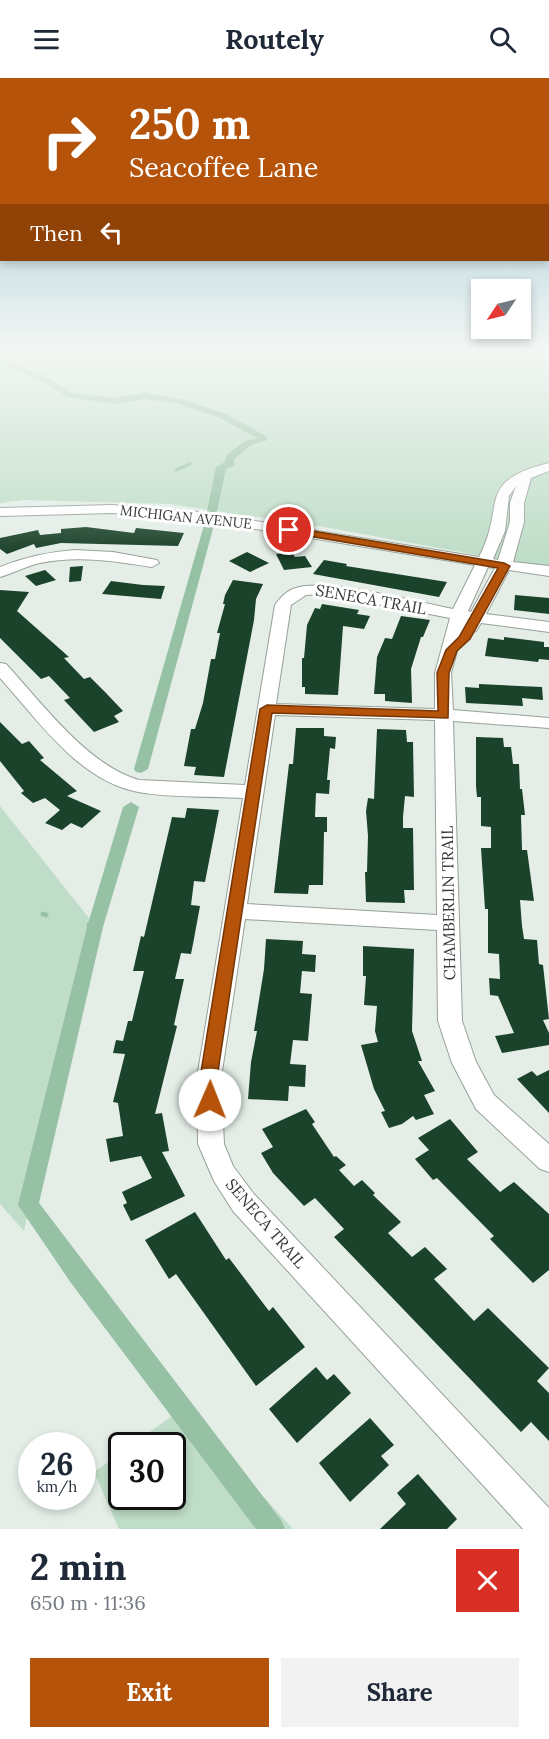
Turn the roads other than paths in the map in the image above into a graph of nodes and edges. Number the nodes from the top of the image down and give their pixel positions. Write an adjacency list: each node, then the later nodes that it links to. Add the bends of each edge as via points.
1 (549, 467): 2 (street)
2 (525, 478): 4 (street, via 506,488); 5 (street, via 517,502)
3 (0, 512): 7 (street, MICHIGAN AVENUE, via 90,508 181,514)
4 (499, 525): 5 (street); 7 (street)
5 (516, 527): 8 (street)
6 (152, 563): 10 (street, via 85,553 36,559)
7 (482, 563): 8 (street, MICHIGAN AVENUE); 11 (street)
8 (504, 566): 9 (street, MICHIGAN AVENUE); 11 (street)
9 (549, 571)
10 (0, 572)
11 (467, 616): 12 (street, SENECA TRAIL); 14 (street, SENECA TRAIL, via 325,589 297,591 283,605); 15 (street, CHAMBERLIN TRAIL, via 464,639 452,650 443,673)
12 (549, 627)
13 (0, 668): 17 (street, via 83,758 121,781 139,786)
14 (267, 709): 15 (street); 17 (street, SENECA TRAIL)
15 (444, 715): 16 (street); 19 (street, CHAMBERLIN TRAIL)
16 (549, 723)
17 (254, 792): 18 (street, SENECA TRAIL)
18 (235, 912): 19 (street); 21 (street, SENECA TRAIL, via 209,1078 211,1144 223,1173 243,1202)
19 (448, 923): 20 (street, CHAMBERLIN TRAIL, via 450,1021 464,1063 485,1102)
20 (549, 1161)
21 (546, 1529)

